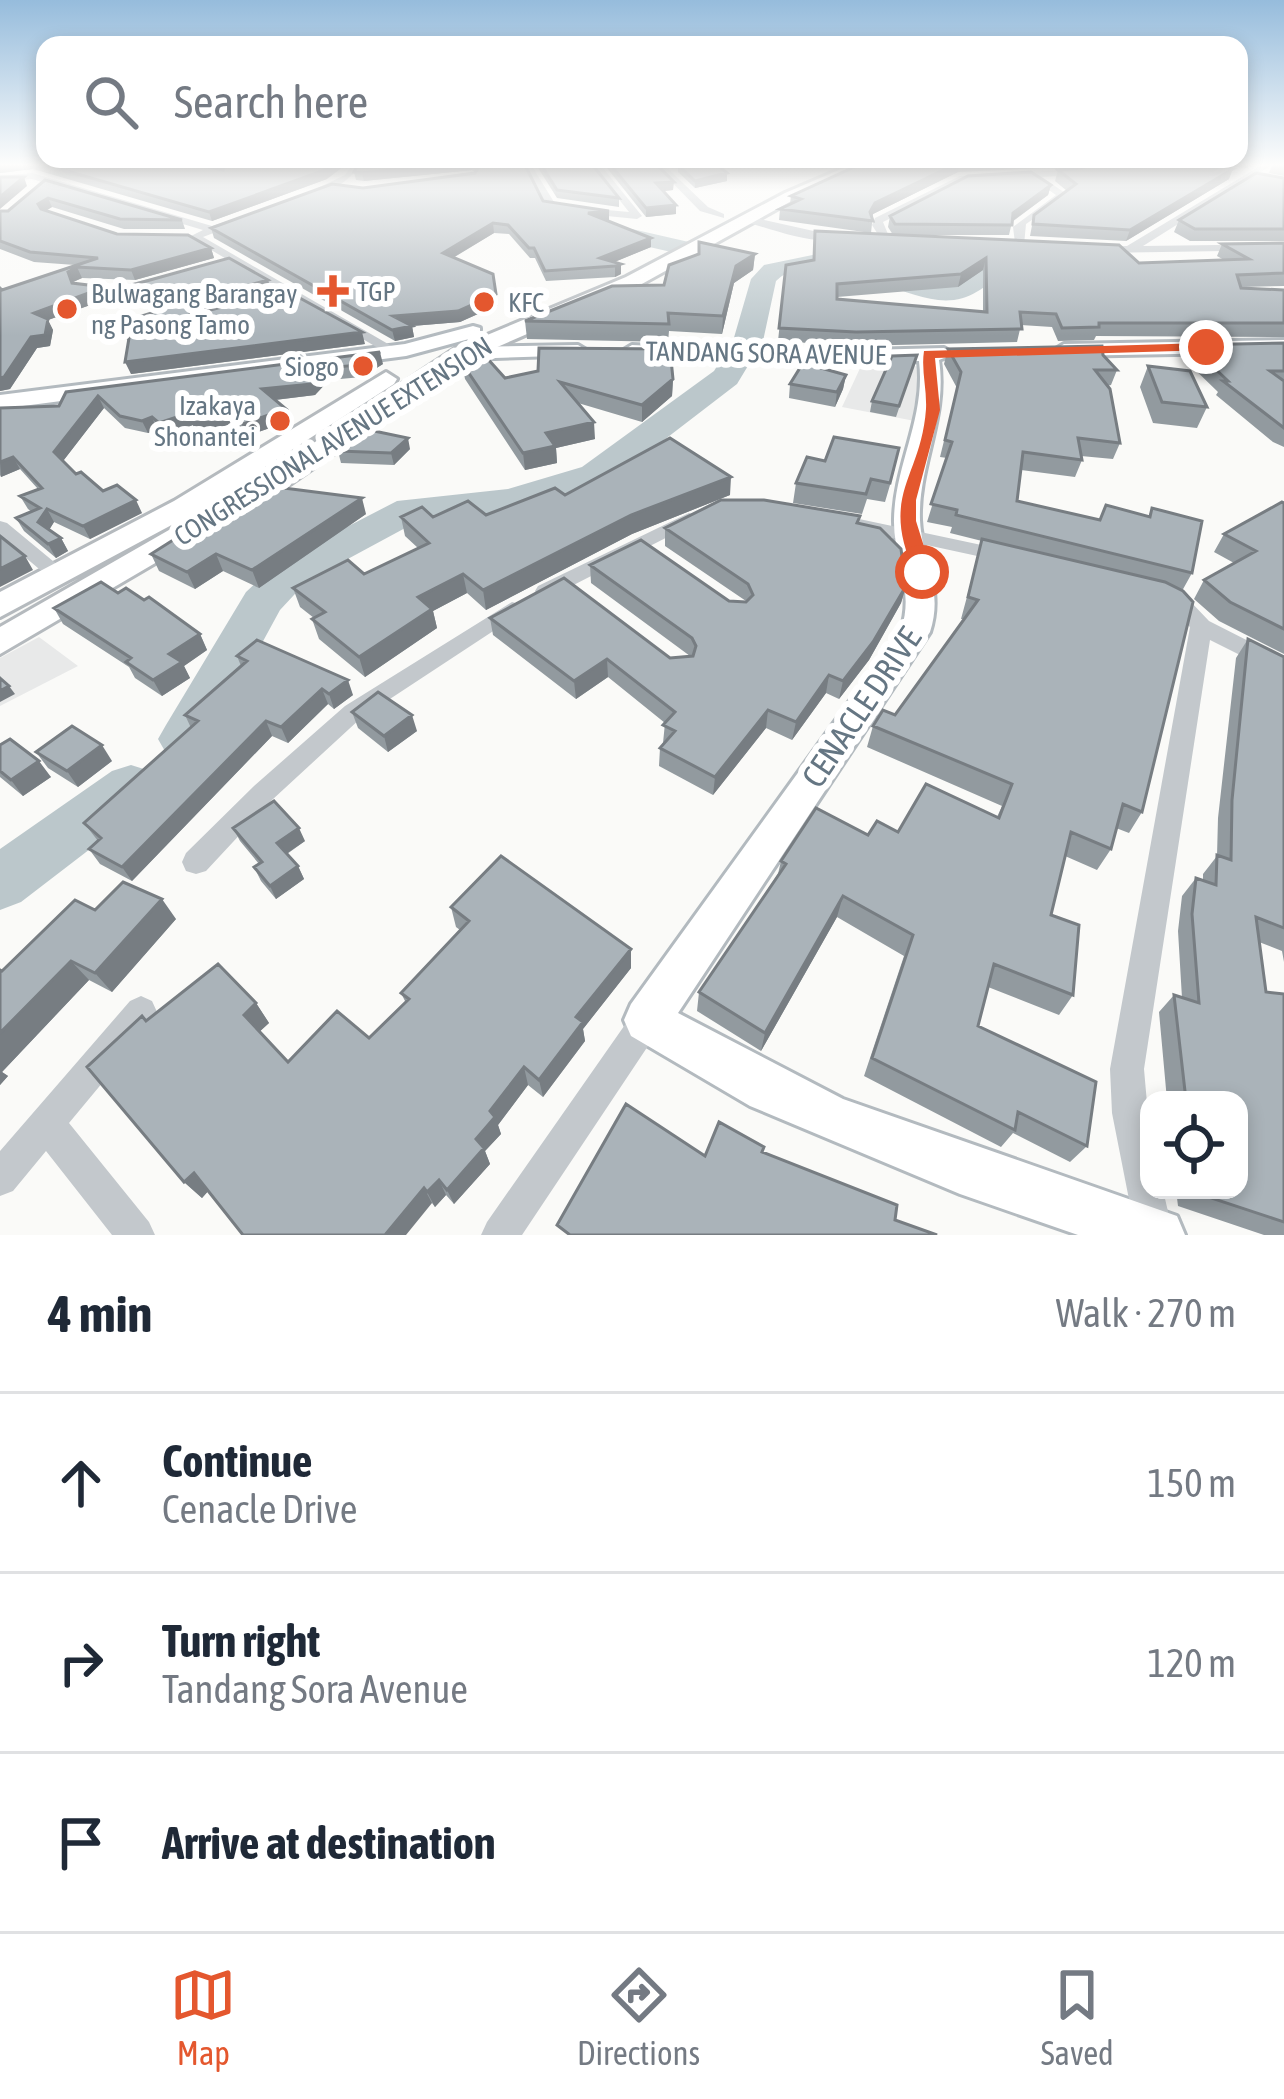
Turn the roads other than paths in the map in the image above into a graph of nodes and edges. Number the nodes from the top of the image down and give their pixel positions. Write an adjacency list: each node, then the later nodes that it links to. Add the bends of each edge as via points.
1 (184, 221): 9 (street)
2 (229, 221): 9 (street)
3 (713, 221): 19 (main road, CONGRESSIONAL AVENUE EXTENSION)
4 (743, 221): 19 (main road, CONGRESSIONAL AVENUE EXTENSION)
5 (752, 221): 12 (street)
6 (880, 221): 14 (street)
7 (1024, 221): 17 (street)
8 (1176, 221): 22 (street)
9 (208, 228): 11 (street)
10 (176, 237): 11 (street)
11 (194, 237): 23 (street)
12 (845, 238)
13 (867, 240): 14 (street)
14 (888, 242): 15 (street)
15 (910, 242)
16 (998, 242): 17 (street)
17 (1020, 243): 18 (street)
18 (1036, 245)
19 (678, 247): 29 (main road, CONGRESSIONAL AVENUE EXTENSION, via 653,251); 29 (main road, CONGRESSIONAL AVENUE EXTENSION, via 605,294)
20 (1284, 247): 22 (street)
21 (1075, 249): 22 (street)
22 (1130, 249)
23 (235, 260): 24 (street); 27 (street)
24 (212, 266)
25 (168, 278): 26 (street, via 107,293)
26 (81, 286)
27 (295, 293): 28 (street); 34 (street)
28 (276, 298)
29 (469, 342): 33 (main road, TANDANG SORA AVENUE, via 778,358); 34 (main road, CONGRESSIONAL AVENUE EXTENSION); 37 (main road, CONGRESSIONAL AVENUE EXTENSION)
30 (1284, 346): 31 (main road)
31 (1045, 351)
32 (975, 353): 33 (main road, TANDANG SORA AVENUE)
33 (928, 354): 40 (main road, CENACLE DRIVE, via 933,410 908,500)
34 (399, 360): 35 (main road); 37 (main road, CONGRESSIONAL AVENUE EXTENSION)
35 (0, 402)
36 (716, 508): 41 (street)
37 (198, 513): 44 (main road, CONGRESSIONAL AVENUE EXTENSION); 50 (main road, CONGRESSIONAL AVENUE EXTENSION)
38 (809, 515): 40 (street)
39 (0, 527): 44 (street)
40 (908, 532): 43 (street); 54 (main road, CENACLE DRIVE, via 925,590 915,632)
41 (639, 542): 42 (street); 45 (street)
42 (659, 556)
43 (1026, 561)
44 (58, 575): 48 (main road, CONGRESSIONAL AVENUE EXTENSION)
45 (566, 580): 47 (street); 52 (street, via 353,712)
46 (1139, 588): 49 (street)
47 (585, 594)
48 (0, 606)
49 (1191, 615): 51 (street); 57 (street, via 1127,1069)
50 (0, 641)
51 (1284, 669)
52 (196, 862)
53 (141, 1012): 55 (street)
54 (647, 1020): 57 (main road, via 768,1093); 59 (street, CENACLE DRIVE)
55 (46, 1124): 56 (street); 58 (street)
56 (0, 1178)
57 (1156, 1234)
58 (136, 1235)
59 (500, 1235)

